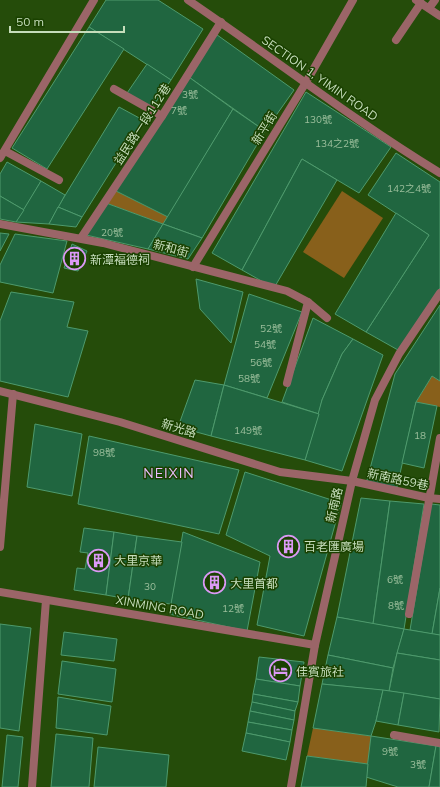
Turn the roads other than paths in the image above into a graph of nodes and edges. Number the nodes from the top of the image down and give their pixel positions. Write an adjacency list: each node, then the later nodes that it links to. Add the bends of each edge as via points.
1 (94, 0): 13 (street)
2 (188, 0): 8 (street, SECTION 1, YIMIN ROAD)
3 (353, 0): 10 (street, 新平街)
4 (435, 0): 6 (street)
5 (418, 2): 6 (street); 9 (street)
6 (429, 8): 7 (street)
7 (440, 16)
8 (221, 22): 10 (street, SECTION 1, YIMIN ROAD); 12 (street, 益民路一段112巷)
9 (396, 40)
10 (305, 84): 14 (street, SECTION 1, YIMIN ROAD, via 395,146); 18 (street, 新平街)
11 (114, 89): 12 (street)
12 (162, 116): 17 (street, 益民路一段112巷)
13 (2, 152): 15 (street)
14 (440, 173)
15 (59, 180)
16 (0, 224): 17 (street, 新和街)
17 (81, 238): 18 (street, 新和街)
18 (193, 267): 20 (street, 新和街, via 287,291)
19 (440, 293): 26 (street, 新南路, via 399,354 375,400)
20 (308, 302): 21 (street, 新和街); 22 (street)
21 (327, 318)
22 (287, 383)
23 (0, 391): 24 (street, 新光路)
24 (13, 394): 26 (street, 新光路, via 120,422 280,472); 29 (street)
25 (440, 438): 27 (street)
26 (352, 481): 27 (street, 新南路59巷); 33 (street, 新南路)
27 (429, 498): 28 (street, 新南路59巷); 32 (street)
28 (440, 499)
29 (0, 547)
30 (0, 592): 31 (street, XINMING ROAD)
31 (46, 600): 33 (street, XINMING ROAD); 36 (street)
32 (409, 614)
33 (316, 645): 37 (street, 新南路)
34 (394, 735): 35 (street)
35 (440, 743)
36 (32, 787)
37 (290, 787)

